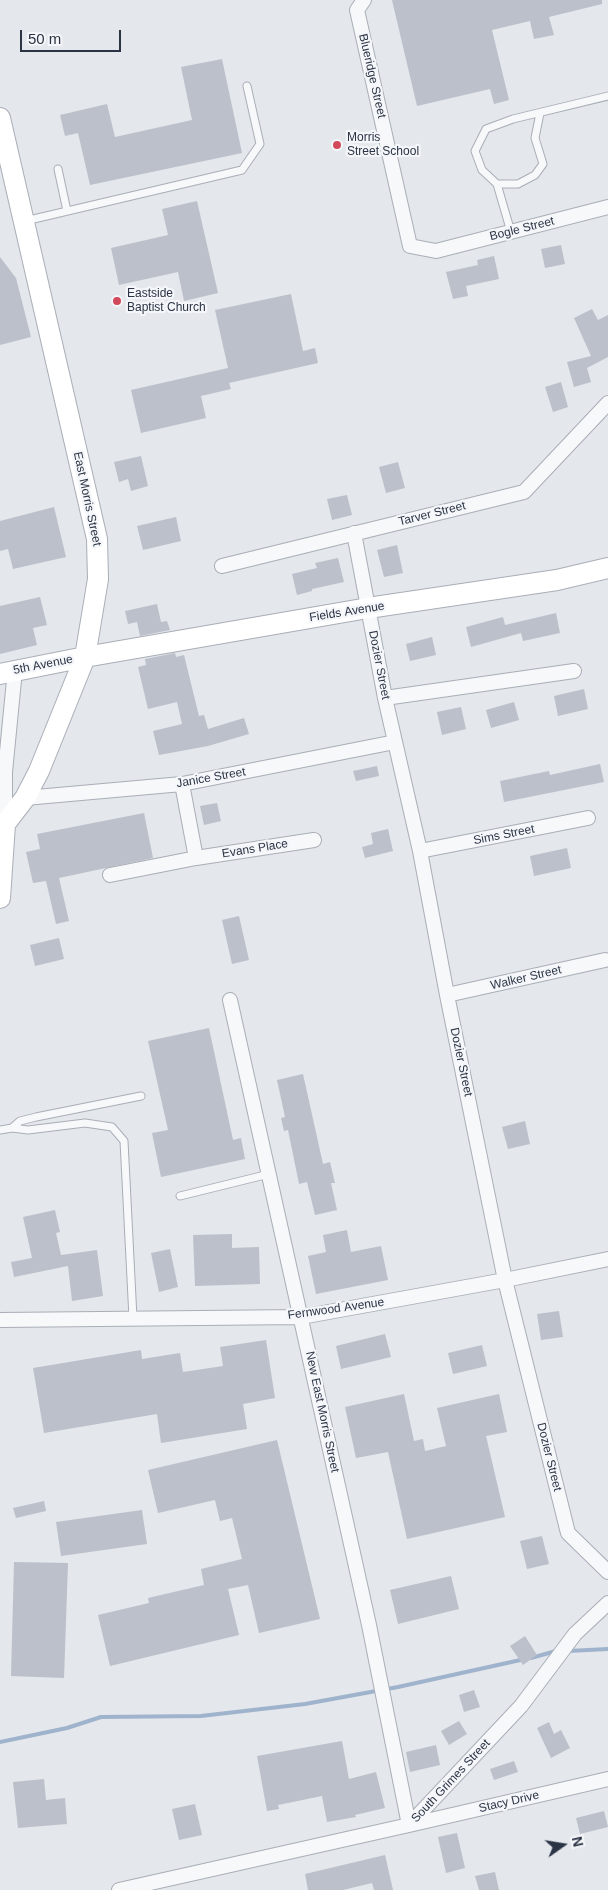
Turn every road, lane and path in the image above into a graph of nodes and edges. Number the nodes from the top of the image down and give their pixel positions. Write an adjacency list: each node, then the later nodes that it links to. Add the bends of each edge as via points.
1 (364, 0): 12 (street, Blueridge Street, via 356,10 410,246)
2 (248, 86): 9 (lane, via 260,144 242,170)
3 (608, 96): 4 (lane)
4 (540, 113): 7 (lane, via 535,138 543,164 534,175 518,184); 7 (lane, via 486,129 475,151 482,170)
5 (0, 118): 10 (main road, East Morris Street)
6 (58, 169): 9 (lane)
7 (497, 184): 11 (lane)
8 (608, 207): 11 (street, Bogle Street)
9 (67, 211): 10 (lane)
10 (24, 222): 18 (main road, East Morris Street, via 97,539 98,580)
11 (511, 232): 12 (street, Bogle Street)
12 (436, 251)
13 (608, 403): 14 (street, Tarver Street, via 524,492)
14 (354, 533): 15 (street, Tarver Street); 17 (street, Dozier Street)
15 (222, 566)
16 (608, 568): 17 (main road, Fields Avenue, via 557,580)
17 (368, 608): 18 (main road, Fields Avenue); 21 (street, Dozier Street)
18 (85, 656): 20 (main road, 5th Avenue); 25 (main road, East Morris Street)
19 (574, 671): 21 (street)
20 (7, 672): 23 (street)
21 (385, 698): 22 (street, Dozier Street)
22 (395, 742): 24 (street, Janice Street); 29 (street, Dozier Street)
23 (2, 772): 27 (street)
24 (182, 784): 25 (street, Janice Street); 30 (street)
25 (25, 798): 27 (main road, East Morris Street)
26 (588, 818): 29 (street, Sims Street)
27 (5, 824): 32 (main road)
28 (314, 840): 30 (street, Evans Place)
29 (420, 851): 34 (street, Dozier Street)
30 (196, 858): 31 (street, Evans Place)
31 (110, 875)
32 (0, 898)
33 (605, 960): 34 (street, Walker Street)
34 (447, 996): 42 (street, Dozier Street)
35 (230, 1000): 39 (street, New East Morris Street)
36 (141, 1096): 37 (lane, via 36,1117 20,1121)
37 (12, 1128): 38 (lane); 44 (lane, via 28,1130 85,1123 112,1127 124,1141)
38 (0, 1130)
39 (269, 1174): 40 (lane); 43 (street, New East Morris Street)
40 (180, 1196)
41 (608, 1259): 42 (street, Fernwood Avenue)
42 (505, 1280): 43 (street, Fernwood Avenue); 46 (street, Dozier Street, via 568,1533)
43 (301, 1317): 44 (street, Fernwood Avenue); 49 (street, New East Morris Street)
44 (134, 1318): 45 (street, Fernwood Avenue)
45 (0, 1320)
46 (608, 1572)
47 (608, 1604): 49 (street, South Grimes Street, via 575,1634 521,1706)
48 (608, 1779): 49 (street, Stacy Drive)
49 (409, 1825): 50 (street, South Grimes Street)
50 (119, 1890)

